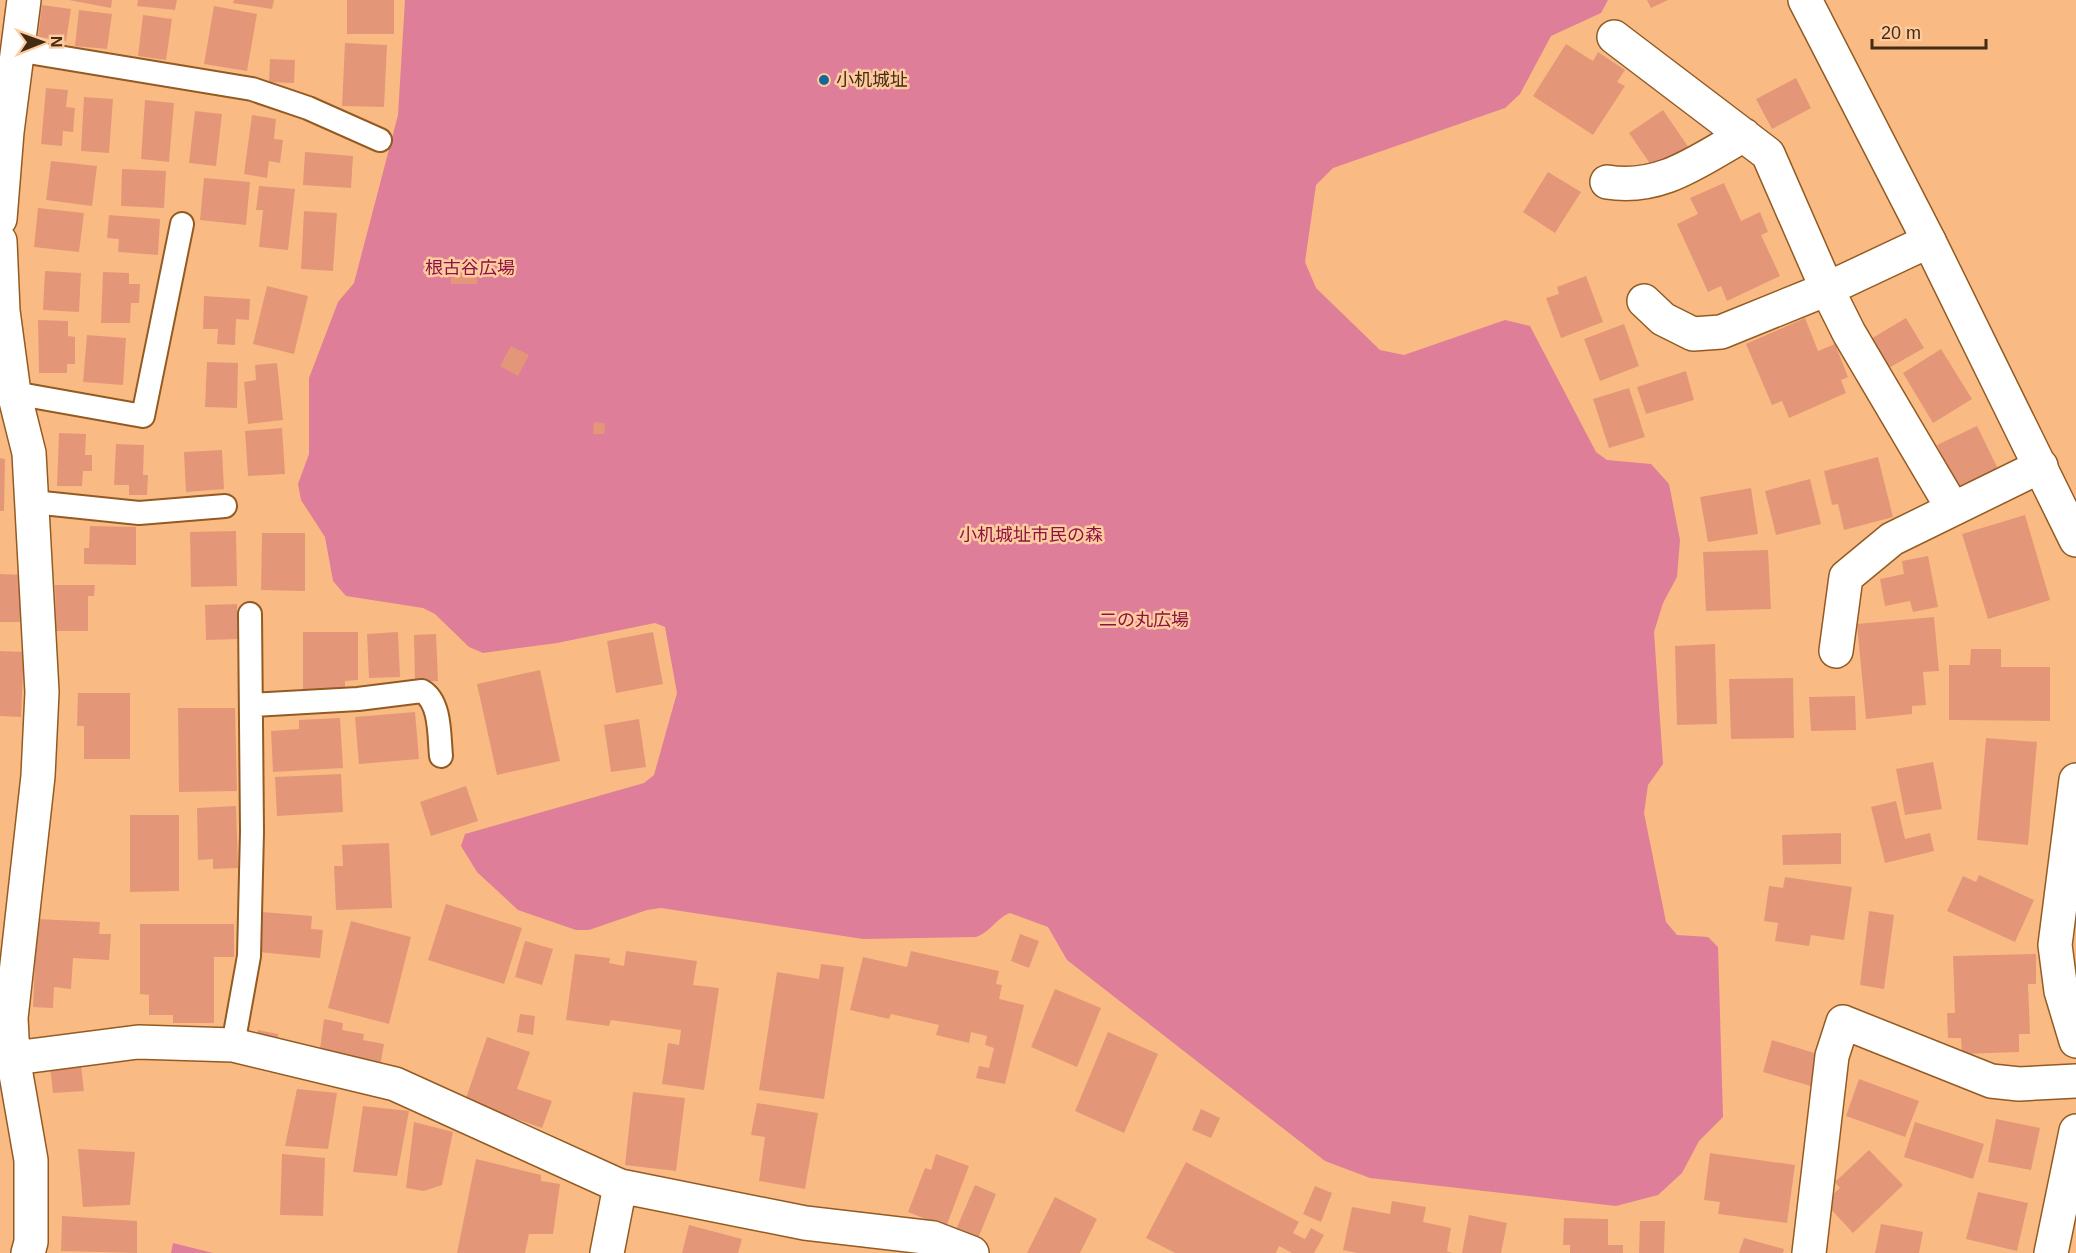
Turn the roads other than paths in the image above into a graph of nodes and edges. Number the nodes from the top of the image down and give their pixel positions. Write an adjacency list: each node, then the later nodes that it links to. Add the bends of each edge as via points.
1 (24, 0): 4 (street)
2 (1805, 0): 11 (street)
3 (1614, 38): 5 (street)
4 (16, 50): 6 (lane, via 252,88); 8 (street)
5 (1744, 135): 7 (street, via 1674,174 1627,185); 12 (street, via 1768,154)
6 (380, 140)
7 (1607, 182)
8 (0, 219)
9 (182, 224): 14 (lane, via 143,416)
10 (0, 241): 14 (street, via 3,311)
11 (1929, 241): 12 (street); 15 (street)
12 (1827, 289): 13 (street, via 1721,332 1693,334 1663,319); 19 (street)
13 (1644, 301)
14 (14, 393): 16 (street, via 29,453)
15 (2041, 466): 18 (street); 19 (street)
16 (33, 502): 17 (lane, via 139,513); 28 (street, via 42,692 38,776)
17 (225, 506)
18 (2069, 507): 20 (street)
19 (1953, 509): 22 (street, via 1892,539 1846,577)
20 (2076, 540)
21 (250, 614): 23 (lane)
22 (1836, 651)
23 (252, 705): 24 (lane, via 422,691 434,704); 27 (lane, via 249,956)
24 (441, 756)
25 (2076, 780): 26 (street, via 2055,945 2061,991)
26 (2076, 1041)
27 (232, 1045): 28 (street, via 138,1042); 31 (street, via 395,1084)
28 (6, 1059): 32 (street, via 31,1160)
29 (2076, 1081): 35 (street, via 1991,1081 1843,1022 1832,1056)
30 (2076, 1131): 36 (street)
31 (620, 1186): 33 (street); 34 (street, via 805,1223 933,1238)
32 (28, 1253)
33 (607, 1253)
34 (972, 1253)
35 (1809, 1253)
36 (2051, 1253)

